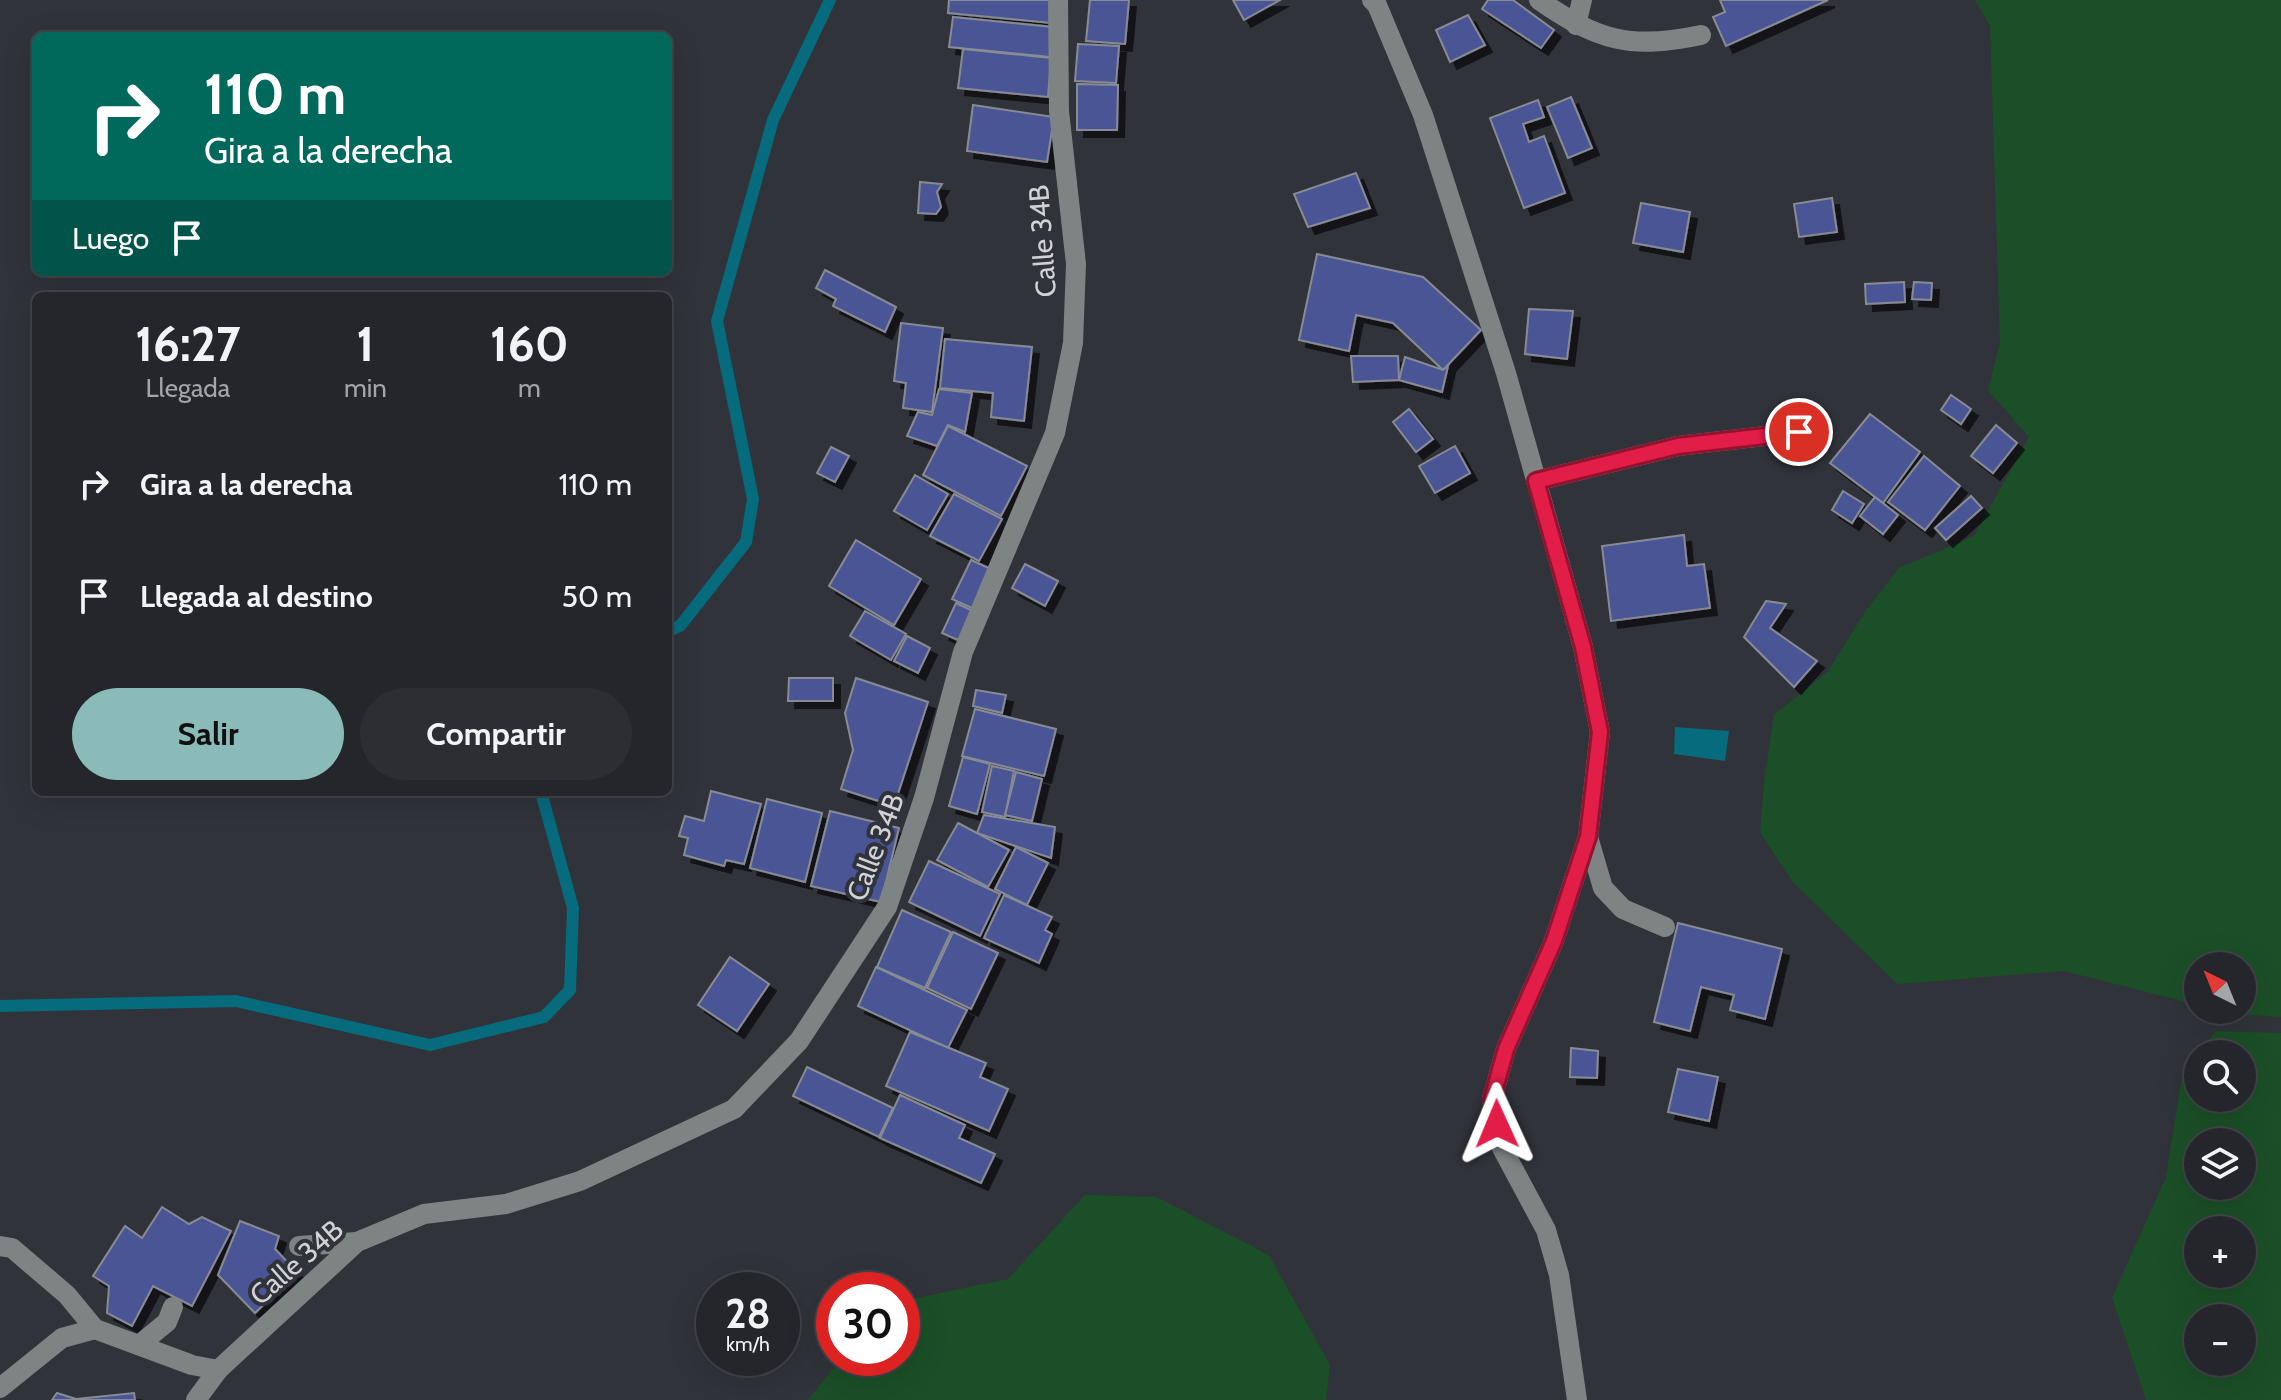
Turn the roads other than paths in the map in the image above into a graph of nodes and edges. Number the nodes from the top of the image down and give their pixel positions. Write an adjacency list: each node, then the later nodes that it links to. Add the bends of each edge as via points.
1 (1058, 0): 11 (street, Calle 34B, via 1059,111 1076,264 1073,343 1055,433 963,652 924,798 887,907 799,1041 734,1109 580,1181 506,1204 424,1214)
2 (1372, 0): 8 (street, via 1423,115)
3 (1539, 0): 5 (street)
4 (1582, 0): 5 (street)
5 (1576, 25): 6 (street, via 1609,38 1664,43)
6 (1701, 35)
7 (1799, 432): 8 (street, via 1678,446)
8 (1536, 481): 9 (street, via 1583,647 1600,732)
9 (1588, 837): 10 (street, via 1603,888 1623,909); 20 (street, via 1554,941 1506,1049 1492,1099 1502,1148 1546,1230 1559,1275)
10 (1665, 927)
11 (357, 1242): 13 (street); 17 (street, Calle 34B)
12 (0, 1246): 15 (street, via 12,1248 56,1286)
13 (299, 1246)
14 (173, 1307): 16 (street, via 167,1322)
15 (95, 1329): 16 (street); 18 (street, via 62,1338)
16 (139, 1345): 17 (street)
17 (218, 1370): 19 (street, Calle 34B)
18 (0, 1388)
19 (196, 1400)
20 (1577, 1400)

